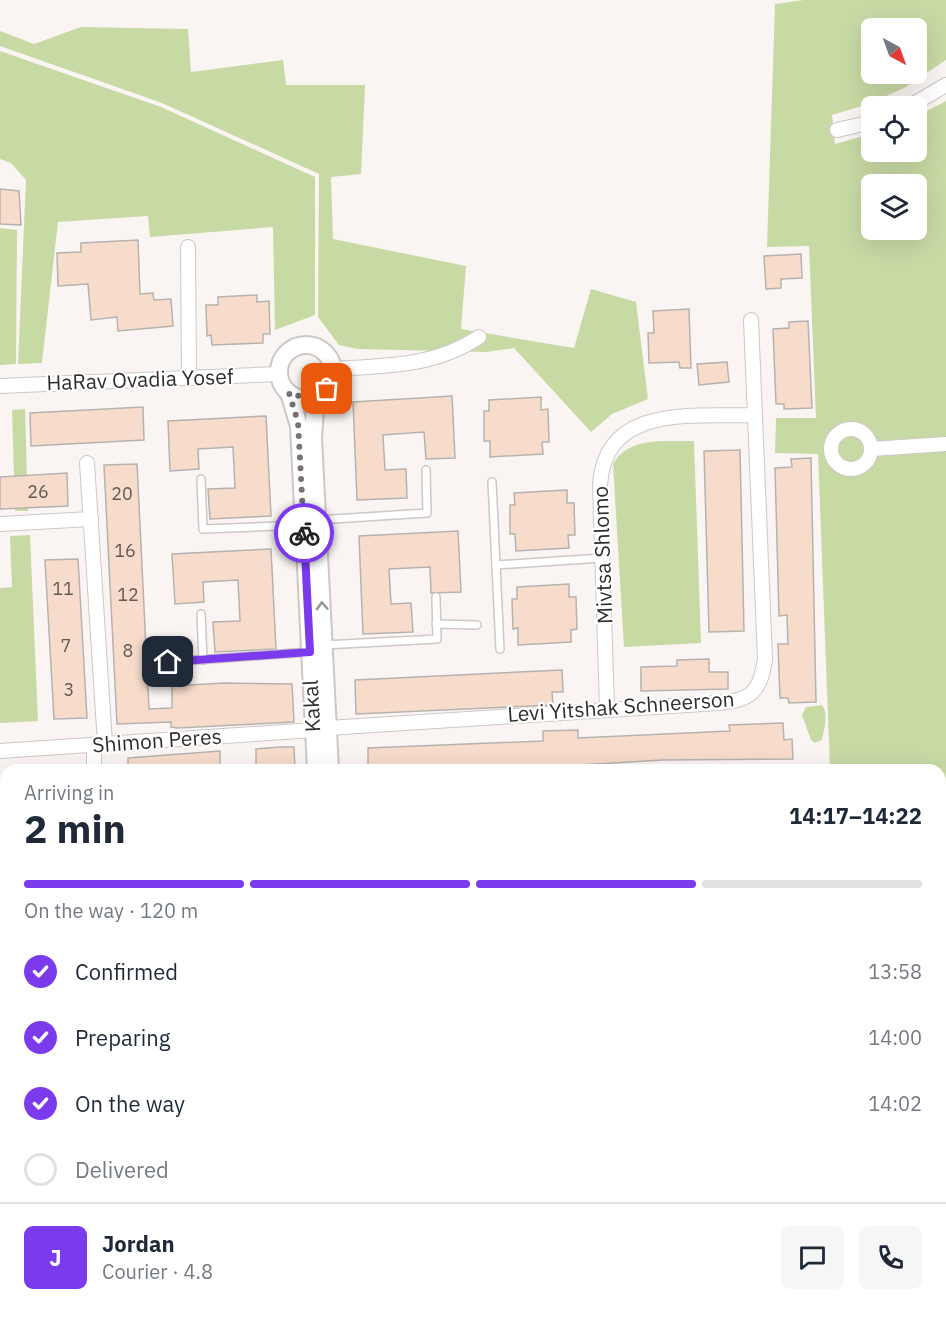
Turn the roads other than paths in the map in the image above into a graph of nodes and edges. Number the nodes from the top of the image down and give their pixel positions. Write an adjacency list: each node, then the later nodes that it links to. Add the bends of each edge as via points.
1 (946, 85): 2 (street)
2 (927, 96)
3 (861, 125): 4 (street)
4 (837, 130)
5 (188, 247): 10 (street)
6 (751, 320): 14 (street, Levi Yitshak Schneerson)
7 (479, 337): 8 (street, via 429,361)
8 (333, 369): 9 (street, via 325,352 304,345 284,356); 13 (street, via 331,382)
9 (279, 374): 10 (street, HaRav Ovadia Yosef); 12 (street)
10 (189, 378): 11 (street, HaRav Ovadia Yosef)
11 (0, 386)
12 (289, 393): 13 (street, via 304,399); 22 (street, Kakal, via 298,422)
13 (320, 395): 22 (street, Kakal, via 313,421)
14 (754, 415): 24 (street, Mivtsa Shlomo, via 654,419 619,438 600,474); 34 (street, Levi Yitshak Schneerson, via 764,641 762,681 752,694 736,701)
15 (946, 444): 16 (street)
16 (871, 449)
17 (87, 463): 21 (street)
18 (426, 470): 22 (lane, via 427,513)
19 (201, 479): 22 (lane, via 203,529)
20 (492, 482): 25 (lane)
21 (91, 519): 23 (street); 36 (street)
22 (310, 523): 30 (street, Kakal)
23 (0, 524)
24 (602, 558): 25 (lane); 34 (street, Mivtsa Shlomo)
25 (496, 565): 31 (lane)
26 (436, 597): 28 (lane)
27 (201, 614): 32 (lane)
28 (436, 624): 29 (lane); 30 (lane, via 437,639)
29 (477, 625)
30 (317, 649): 32 (lane); 35 (street, Kakal)
31 (500, 649)
32 (203, 660): 33 (lane)
33 (168, 662)
34 (607, 709): 35 (street, Levi Yitshak Schneerson)
35 (321, 729): 36 (street, Shimon Peres); 39 (street, Kakal); 40 (street, Kakal)
36 (100, 744): 37 (street, Shimon Peres); 38 (street)
37 (0, 751)
38 (95, 764)
39 (316, 764)
40 (329, 764)
41 (0, 1162): 42 (street)
42 (0, 1175)

